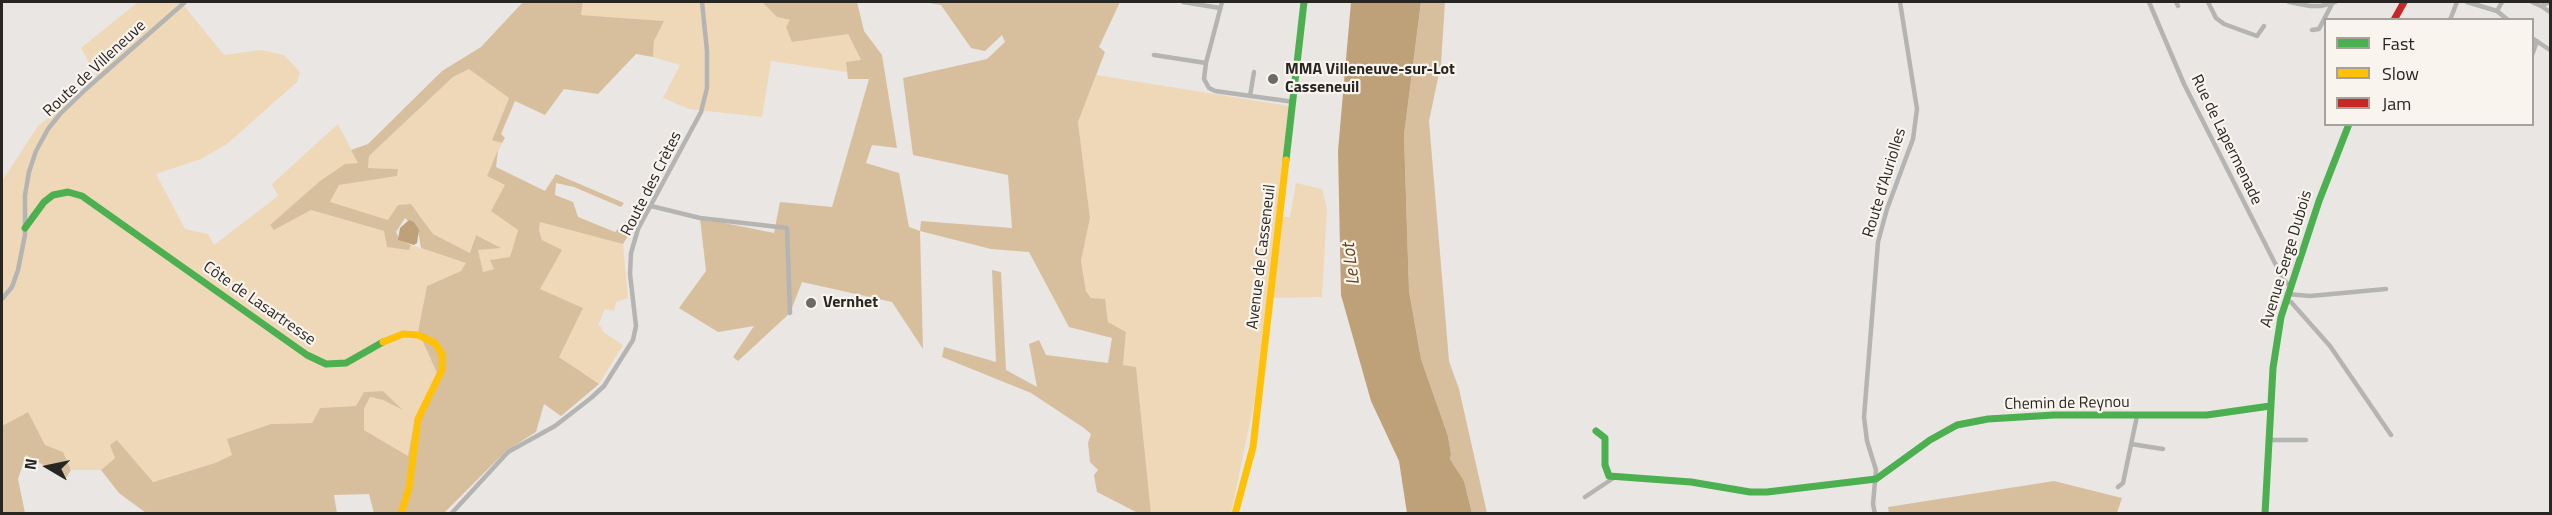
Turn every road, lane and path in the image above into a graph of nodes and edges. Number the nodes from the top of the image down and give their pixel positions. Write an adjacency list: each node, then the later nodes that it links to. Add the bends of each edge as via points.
1 (185, 2): 36 (street, Route de Villeneuve, via 86,89 48,129 29,172)
2 (702, 2): 35 (street, Route des Crètes, via 707,51 703,104)
3 (1183, 2): 16 (street)
4 (1304, 2): 33 (street, Avenue de Casseneuil)
5 (1900, 2): 51 (street, Route d'Auriolles, via 1917,109 1912,140 1878,242 1864,417)
6 (2149, 2): 37 (street, Rue de Lapermenade, via 2184,84)
7 (2208, 2): 25 (street, via 2224,24 2257,36)
8 (2289, 2): 9 (street, via 2310,6)
9 (2334, 2): 20 (street)
10 (2404, 2): 21 (street)
11 (2457, 2): 22 (street)
12 (2467, 2): 18 (street)
13 (2502, 2): 18 (street)
14 (2532, 2): 17 (street)
15 (2550, 2): 17 (street)
16 (1221, 4): 30 (street)
17 (2541, 6): 19 (street)
18 (2497, 11): 23 (street)
19 (2550, 12)
20 (2325, 18)
21 (2395, 18)
22 (2451, 18)
23 (2506, 18)
24 (2324, 20): 26 (street, via 2319,29)
25 (2264, 26)
26 (2312, 30)
27 (2535, 39): 28 (street)
28 (2550, 50)
29 (1154, 55): 30 (street)
30 (1206, 63): 32 (street, via 1204,79 1209,88)
31 (1254, 72): 32 (street)
32 (1251, 96): 33 (street)
33 (1294, 102): 56 (street, Avenue de Casseneuil, via 1253,447)
34 (2348, 126): 37 (street, Avenue Serge Dubois)
35 (651, 206): 41 (street, via 700,218 787,228); 55 (street, Route des Crètes, via 631,253 636,333 604,386 555,426 508,452)
36 (25, 228): 40 (street, Route de Villeneuve, via 15,279); 54 (street, Côte de Lasartresse, via 53,195 68,192 82,196 307,355 326,364 346,363 403,334 418,335 435,343 442,354 441,370 418,419 409,488)
37 (2290, 286): 39 (street, Avenue Serge Dubois)
38 (2386, 289): 39 (street)
39 (2286, 298): 42 (street, Avenue Serge Dubois); 45 (street, via 2330,346)
40 (2, 299)
41 (790, 312)
42 (2270, 405): 43 (street, Chemin de Reynou, via 2207,415); 46 (street, Avenue Serge Dubois)
43 (2137, 416): 48 (street); 51 (street, Chemin de Reynou, via 2023,416 1957,425)
44 (1596, 431): 50 (street, via 1605,438 1606,471)
45 (2391, 435)
46 (2268, 440): 47 (street); 58 (street, Avenue Serge Dubois)
47 (2306, 440)
48 (2131, 444): 49 (street); 52 (street, via 2123,483)
49 (2163, 449)
50 (1615, 477): 51 (street, Chemin de Reynou, via 1691,482 1750,492); 53 (street)
51 (1876, 479): 57 (street, Route d'Auriolles)
52 (2118, 488)
53 (1584, 497)
54 (401, 513)
55 (451, 513)
56 (1235, 513)
57 (1875, 513)
58 (2265, 513)

